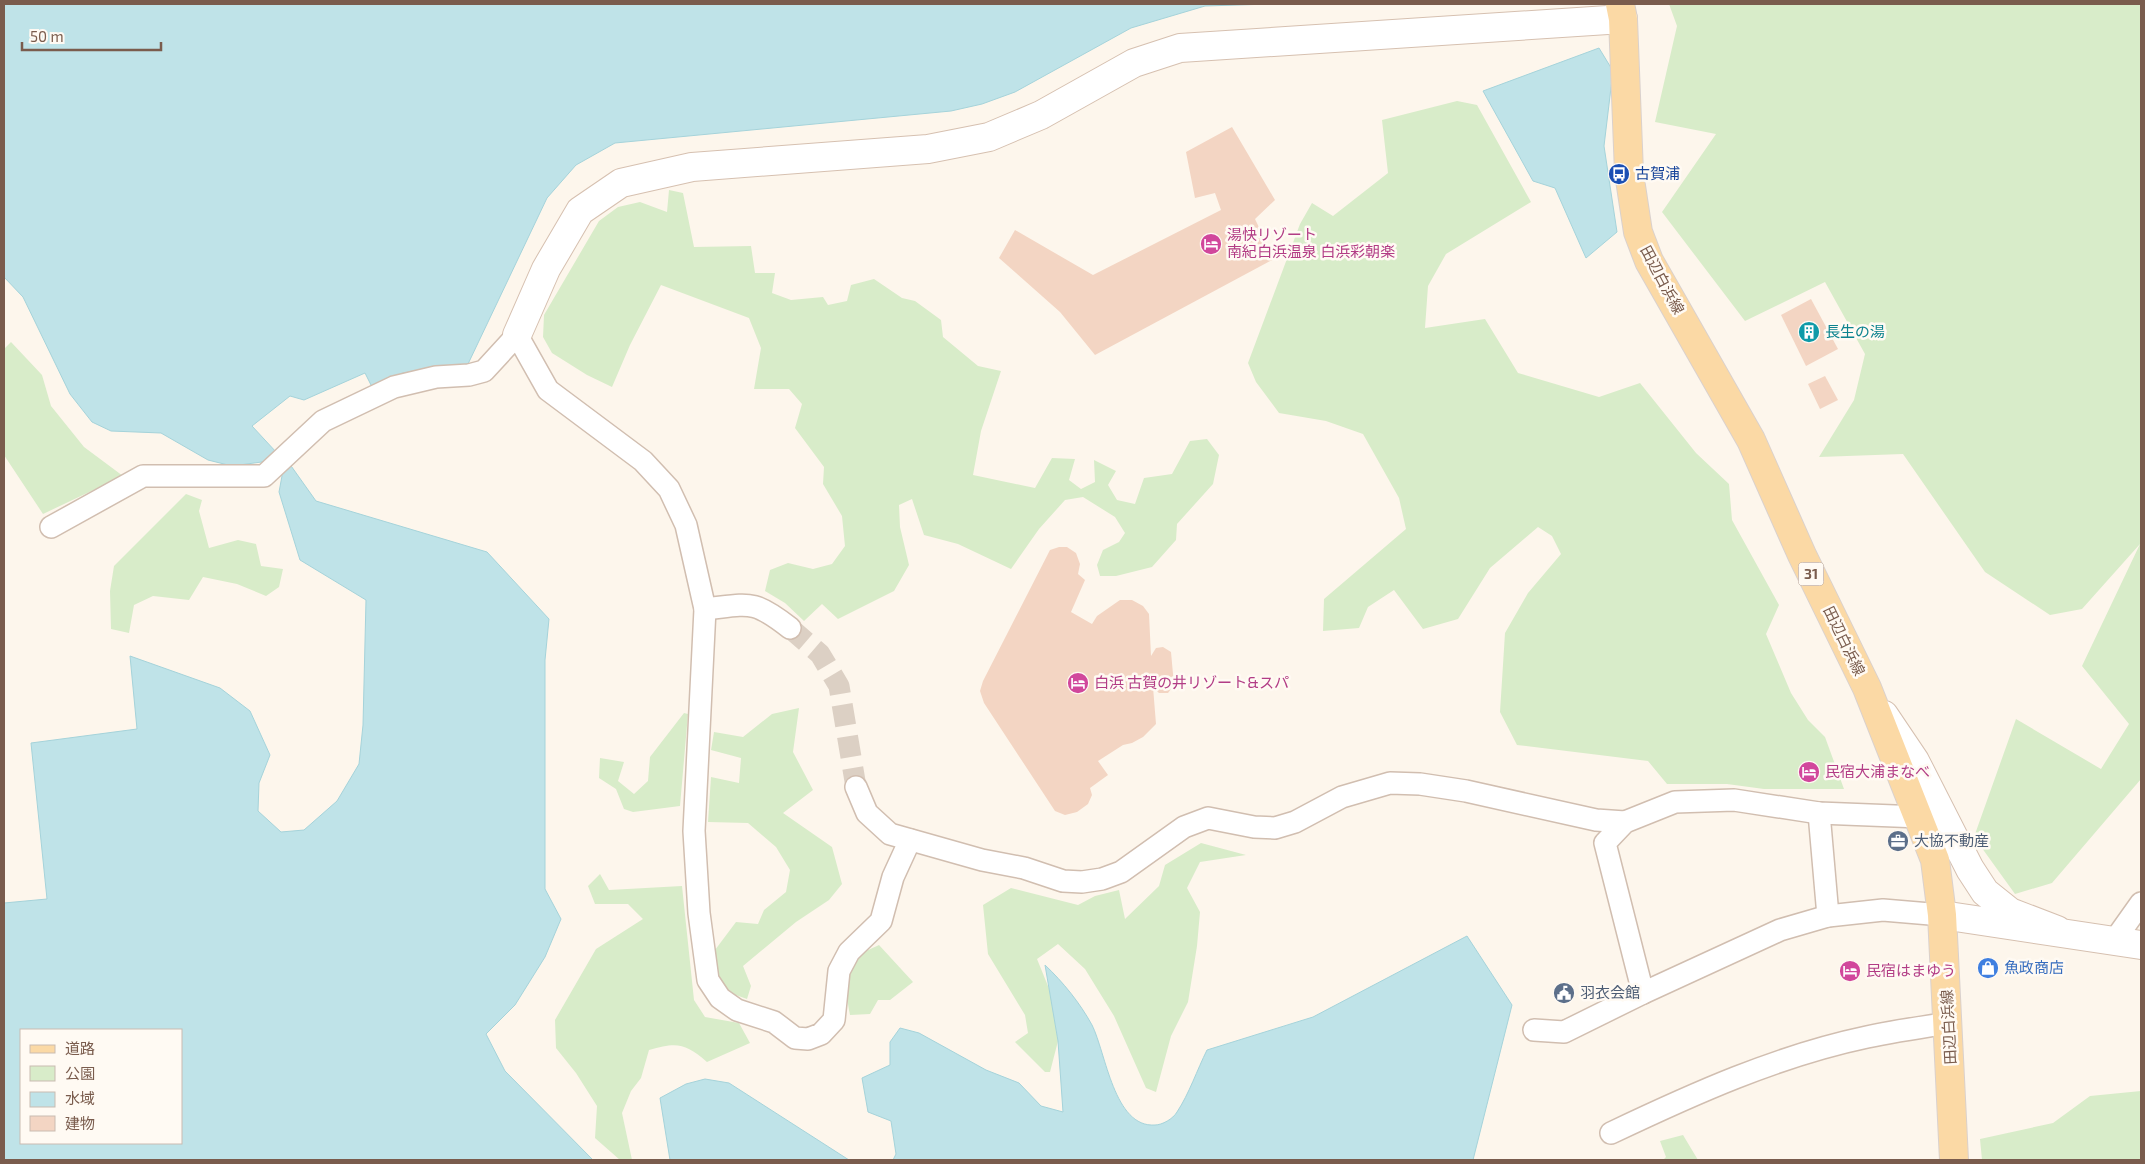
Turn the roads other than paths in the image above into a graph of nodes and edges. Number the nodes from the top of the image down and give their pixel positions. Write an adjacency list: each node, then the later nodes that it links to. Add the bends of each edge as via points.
1 (1622, 12): 2 (street, via 1180,48 1134,63 1041,115 989,137 928,149 692,167 621,183 580,211 546,269); 6 (main road, 田辺白浜線 / 31, via 1629,173 1638,232 1649,261 1751,440 1802,555)
2 (516, 335): 3 (street, via 484,371 394,387 323,421 264,476 144,476); 4 (street, via 548,390 643,461 670,489 686,525)
3 (51, 527)
4 (705, 609): 5 (street, via 749,604 768,611); 11 (street, via 694,831 704,957 708,980 720,998 736,1010 774,1022 795,1038 808,1040 821,1034 834,1020 839,970 849,952 881,921 893,877)
5 (790, 628)
6 (1867, 688): 9 (main road, 田辺白浜線 / 31); 15 (street, via 1915,761 1985,892 2010,912)
7 (856, 787): 11 (street, via 867,813 890,834)
8 (1819, 813): 9 (street); 10 (street, via 1734,800 1675,802); 14 (street)
9 (1920, 817): 13 (main road, 田辺白浜線 / 31, via 1935,860)
10 (1625, 822): 11 (street, via 1596,820 1466,791 1390,783 1342,796 1295,822 1275,828 1208,818 1184,827 1121,872 1082,882 1063,881); 18 (street, via 1605,844)
11 (910, 840)
12 (2141, 903): 16 (street)
13 (1942, 915): 14 (street, via 1883,910); 15 (street); 19 (main road, 田辺白浜線 / 31)
14 (1828, 916): 18 (street, via 1780,930)
15 (2057, 930): 16 (street)
16 (2114, 941): 17 (street)
17 (2141, 945)
18 (1643, 993): 20 (street, via 1564,1032)
19 (1949, 1023): 21 (street, via 1866,1037 1780,1062 1697,1092); 22 (main road, 田辺白浜線 / 31)
20 (1534, 1030)
21 (1611, 1133)
22 (1954, 1160)

